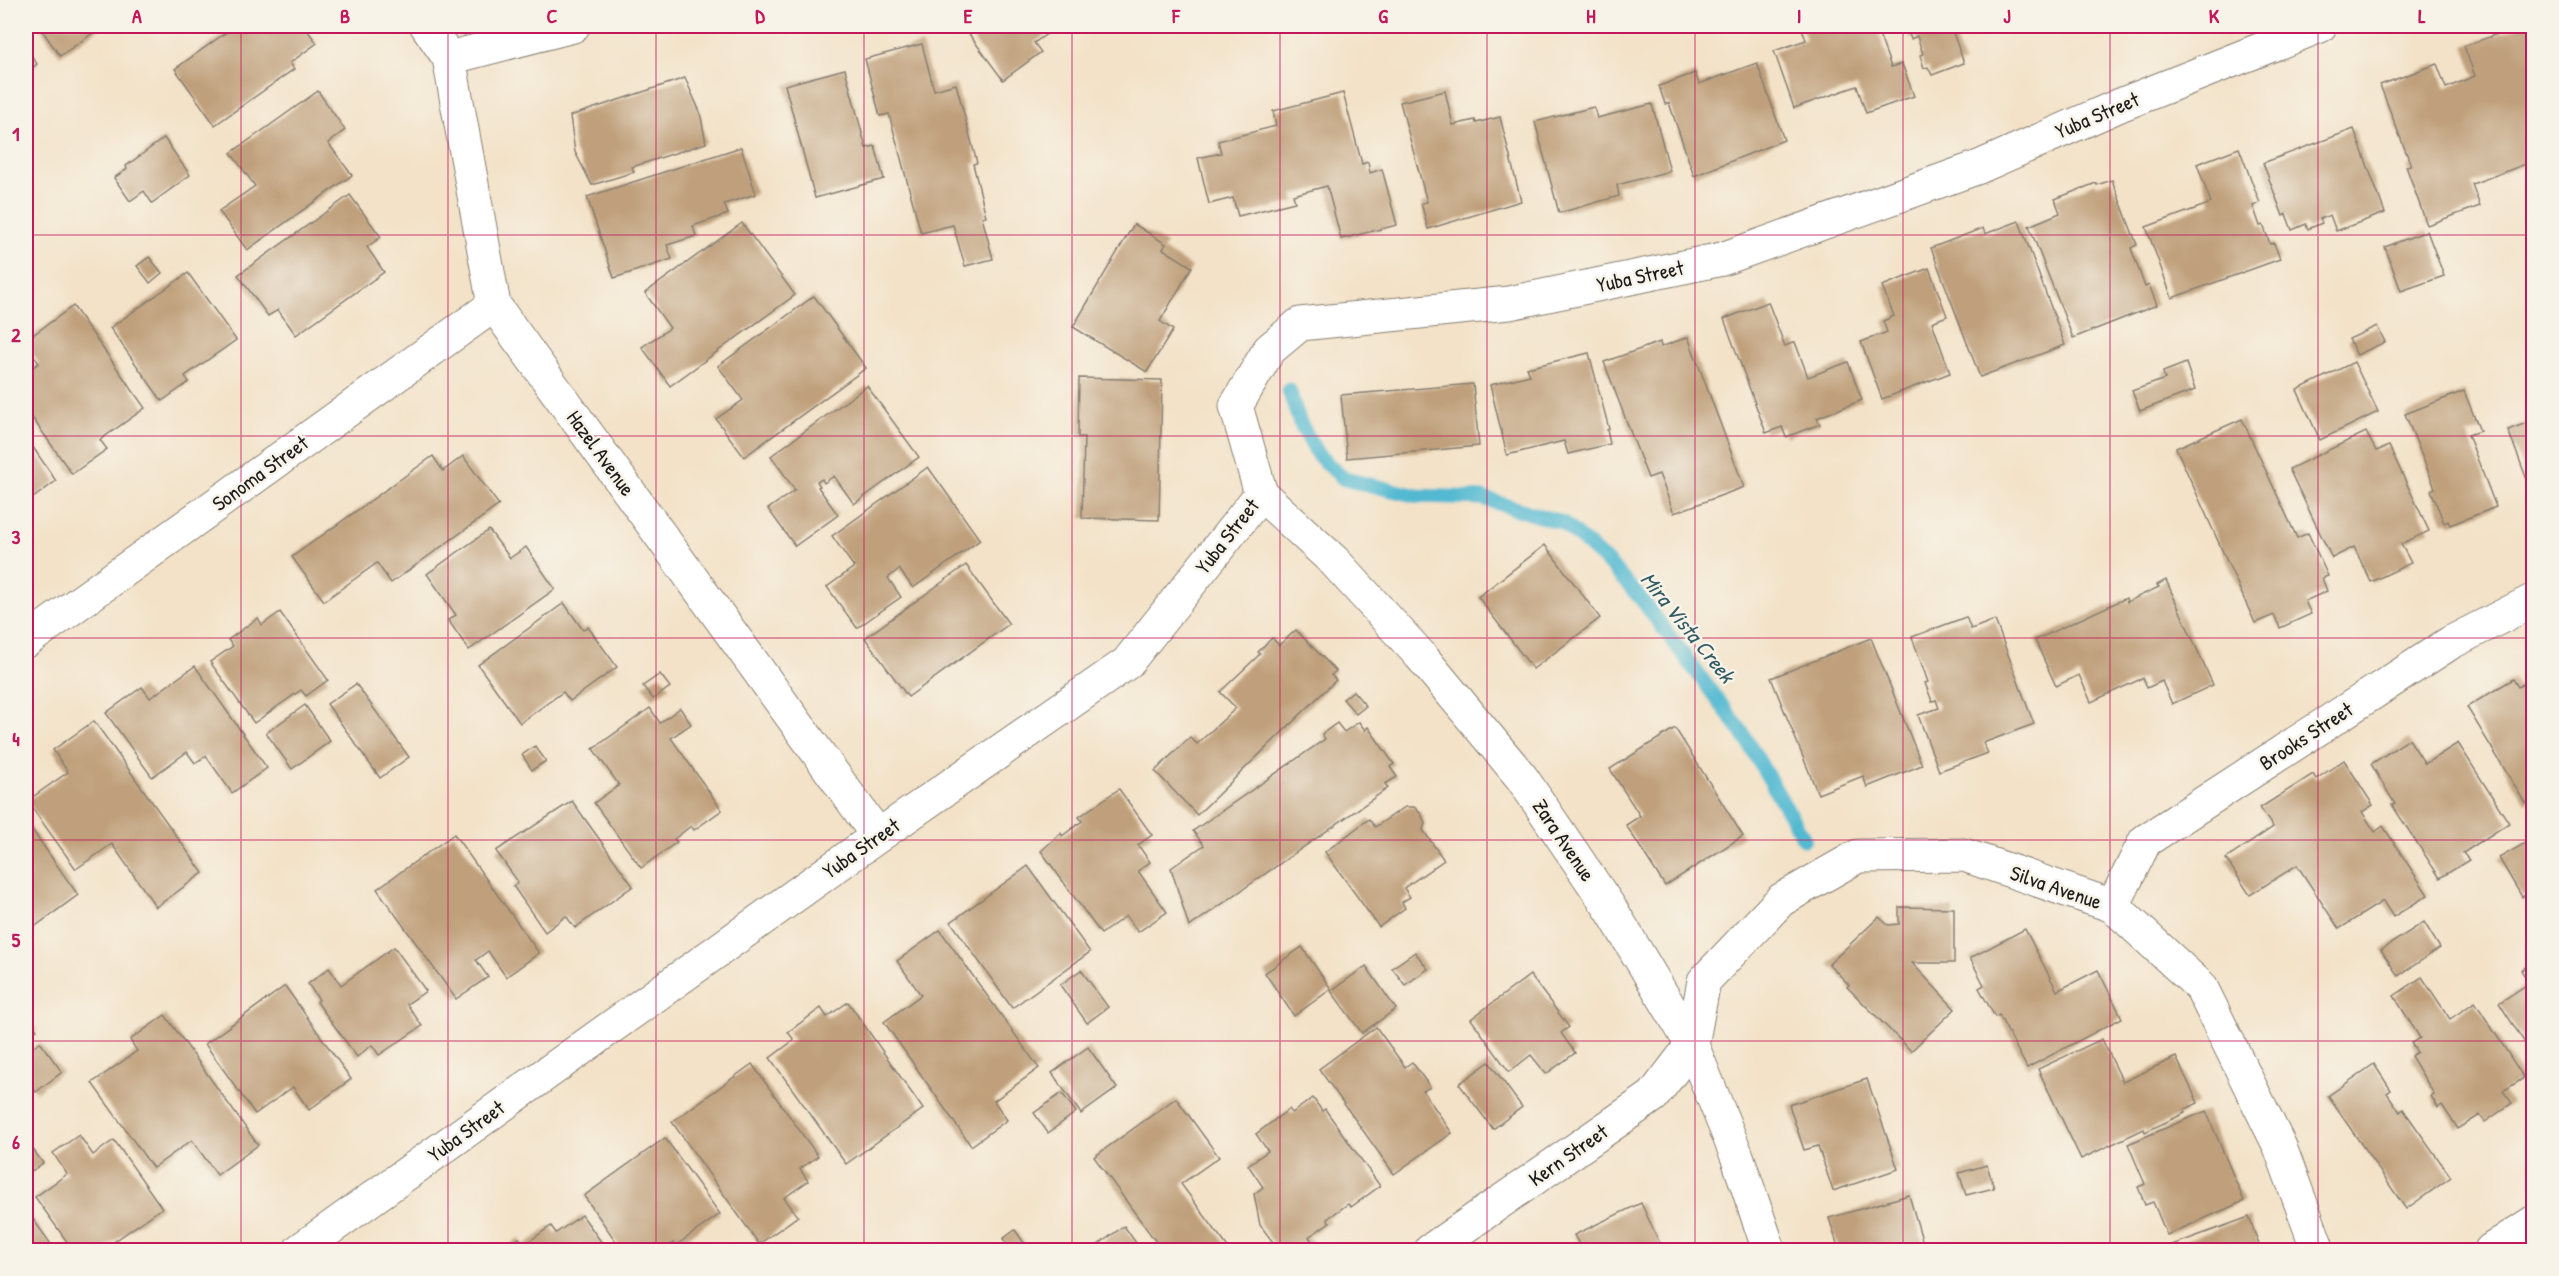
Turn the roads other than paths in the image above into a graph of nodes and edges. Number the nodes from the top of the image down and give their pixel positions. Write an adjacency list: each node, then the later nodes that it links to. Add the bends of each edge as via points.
1 (427, 26): 4 (street, Hazel Avenue)
2 (573, 26): 4 (street)
3 (2320, 26): 6 (street, Yuba Street, via 1979,166 1722,259 1509,303 1300,324 1269,350 1236,406)
4 (450, 58): 5 (street, Hazel Avenue)
5 (494, 305): 8 (street, Sonoma Street); 9 (street, Hazel Avenue)
6 (1261, 494): 9 (street, Yuba Street, via 1127,663); 11 (street, Zara Avenue, via 1334,561 1420,655 1522,778 1612,911)
7 (2534, 600): 10 (street, Brooks Street, via 2450,643 2145,842)
8 (26, 641)
9 (878, 836): 13 (street, Yuba Street)
10 (2113, 906): 11 (street, Silva Avenue, via 1964,855 1858,856 1781,900 1704,981); 16 (street, Silva Avenue, via 2201,987 2280,1147)
11 (1692, 1045): 14 (street, Kern Street, via 1653,1096); 15 (street, Zara Avenue, via 1737,1156)
12 (2534, 1222): 17 (street)
13 (300, 1251)
14 (1431, 1251)
15 (1769, 1251)
16 (2318, 1251)
17 (2491, 1251)

